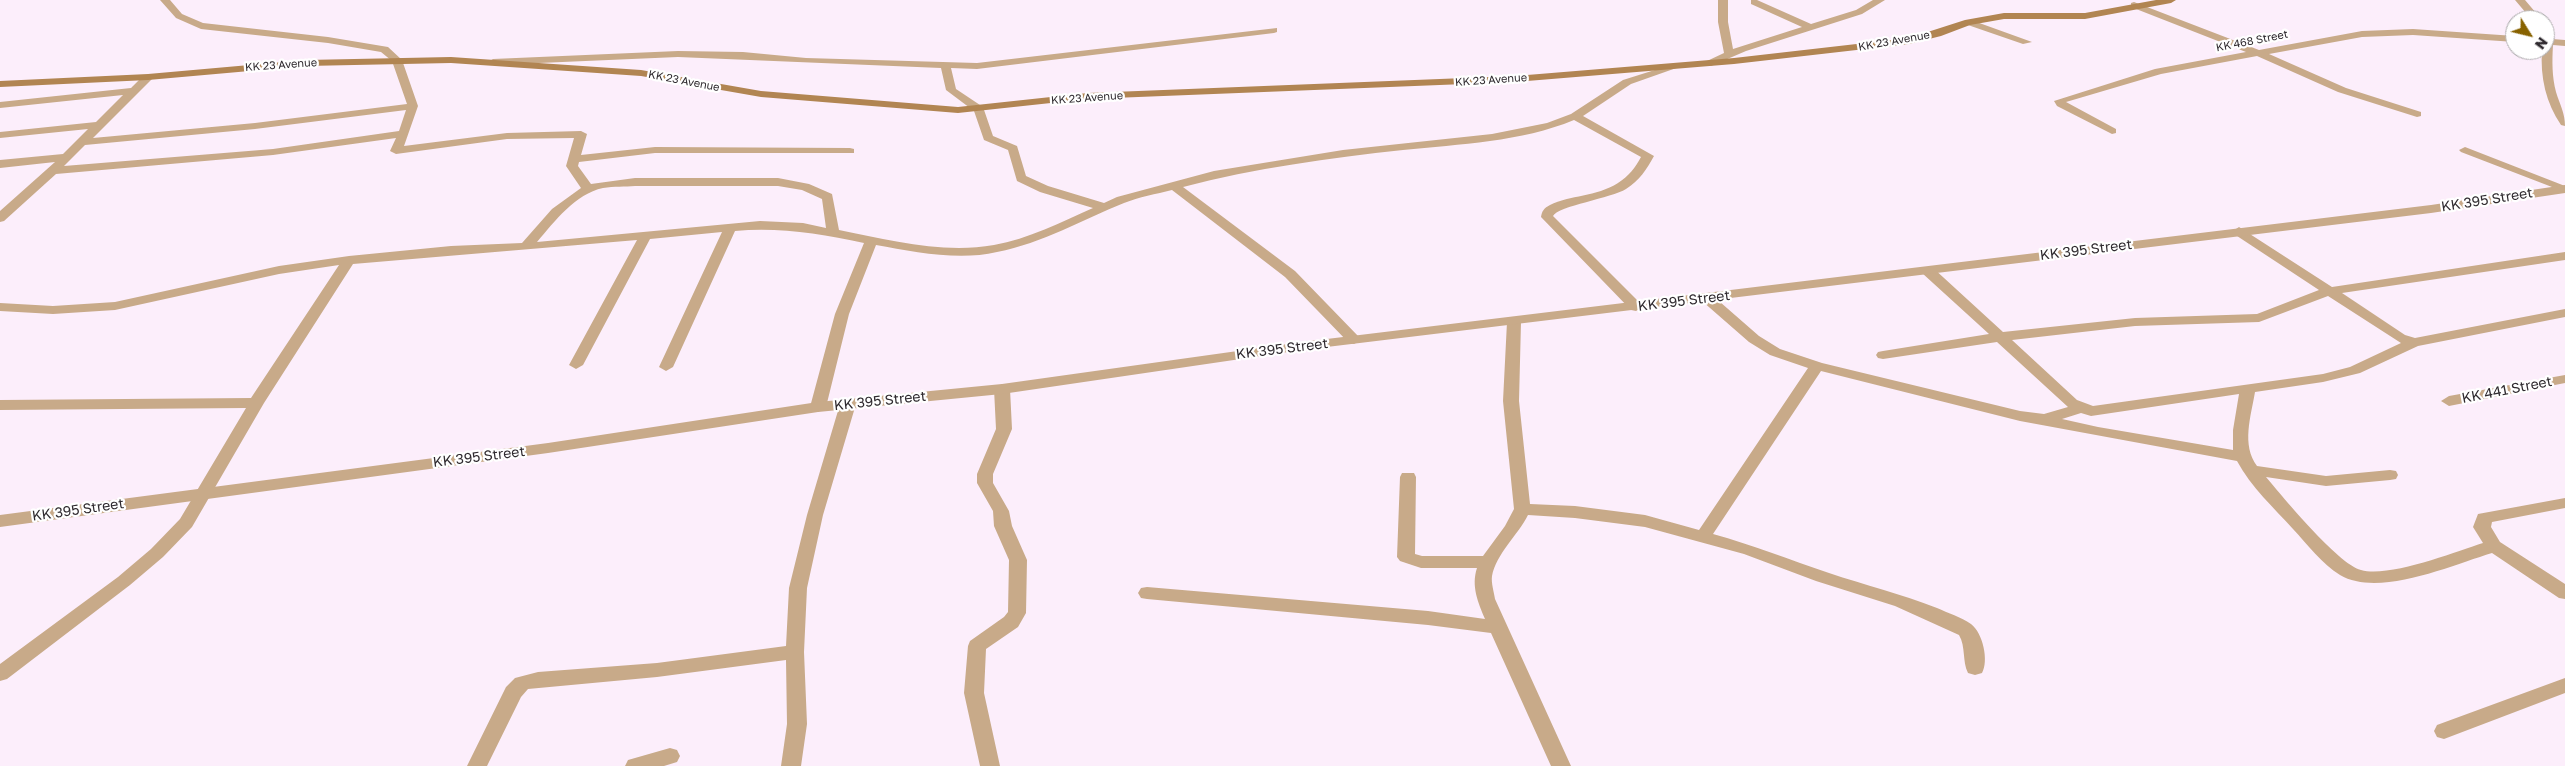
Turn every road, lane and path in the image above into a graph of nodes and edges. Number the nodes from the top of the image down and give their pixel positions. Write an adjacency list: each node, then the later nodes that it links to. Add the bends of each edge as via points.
1 (165, 0): 16 (street, via 179,16 201,26 363,45 384,49)
2 (1723, 0): 15 (street)
3 (1880, 0): 10 (street, via 1859,12)
4 (2171, 0): 7 (main road, KK 23 Avenue)
5 (2520, 0): 8 (street)
6 (1754, 2): 10 (street)
7 (2134, 5): 9 (main road, KK 23 Avenue, via 2085,16 2029,14); 14 (street)
8 (2528, 10)
9 (1968, 22): 13 (street); 19 (main road, KK 23 Avenue, via 1909,41)
10 (1810, 27): 15 (street)
11 (1274, 30): 20 (street, via 977,66)
12 (2505, 38): 14 (street, KK 468 Street, via 2413,32 2362,34)
13 (2027, 42)
14 (2258, 53): 28 (street, via 2342,90); 32 (street, KK 468 Street, via 2159,71 2059,101)
15 (1728, 54): 19 (street)
16 (397, 60): 18 (main road, KK 23 Avenue); 22 (main road, KK 23 Avenue, via 279,65); 26 (street)
17 (2546, 60): 30 (street, via 2554,104)
18 (491, 63): 20 (street, via 678,54); 27 (main road, KK 23 Avenue, via 641,73 727,90 800,99 933,110)
19 (1711, 63): 21 (main road, KK 23 Avenue)
20 (945, 65): 27 (street, via 951,90)
21 (1678, 66): 27 (main road, KK 23 Avenue, via 1468,82 1088,96); 29 (street, via 1627,82)
22 (148, 77): 23 (main road, KK 23 Avenue); 24 (street)
23 (0, 84)
24 (133, 91): 25 (street); 31 (street)
25 (0, 105)
26 (413, 106): 33 (street); 35 (street, via 255,126)
27 (979, 109): 45 (street, via 988,138 1015,151 1021,178 1044,189)
28 (2417, 114)
29 (1575, 116): 42 (street, via 1518,134 1342,152); 59 (street, via 1648,156 1629,181 1616,191 1554,207 1547,217)
30 (2563, 118)
31 (99, 125): 34 (street); 35 (street)
32 (2112, 131)
33 (404, 134): 39 (street, via 396,151 507,136 581,134); 41 (street, via 273,152)
34 (0, 135)
35 (82, 142): 38 (street)
36 (2465, 150): 44 (street)
37 (850, 151): 39 (street, via 655,150)
38 (67, 157): 40 (street); 41 (street)
39 (574, 160): 43 (street, via 572,166)
40 (0, 164)
41 (52, 171): 46 (street)
42 (1173, 184): 45 (street); 63 (street, via 1290,274)
43 (588, 189): 49 (street, via 635,182 794,184 828,197); 52 (street, via 556,212)
44 (2564, 189): 48 (street, KK 395 Street, via 2431,209)
45 (1103, 207): 51 (street, via 1051,232 995,249 964,251)
46 (0, 218)
47 (730, 228): 49 (street, via 784,225); 50 (street); 68 (street)
48 (2239, 230): 55 (street, KK 395 Street); 56 (street)
49 (834, 233): 51 (street)
50 (646, 236): 52 (street); 66 (street)
51 (871, 242): 76 (street, via 842,314)
52 (526, 248): 54 (street, via 451,250)
53 (2565, 256): 56 (street)
54 (349, 260): 58 (street, via 279,270 116,306 53,310); 73 (street)
55 (1926, 270): 57 (street, KK 395 Street); 62 (street)
56 (2330, 291): 62 (street, via 2259,318 2135,322); 64 (street, via 2400,338)
57 (1707, 298): 59 (street, KK 395 Street); 67 (street, via 1754,339 1775,352)
58 (0, 307)
59 (1636, 307): 61 (street, KK 395 Street)
60 (2565, 313): 64 (street)
61 (1514, 322): 63 (street, KK 395 Street); 84 (street, via 1511,401)
62 (2000, 337): 65 (street); 77 (street)
63 (1354, 340): 70 (street, KK 395 Street)
64 (2414, 343): 71 (street, via 2355,370)
65 (1883, 355)
66 (576, 365)
67 (1817, 366): 78 (street, via 2020,416); 86 (street)
68 (666, 367)
69 (2565, 379): 72 (street, KK 441 Street)
70 (1002, 389): 74 (street, KK 395 Street); 101 (street, via 1004,428 984,474 985,483 1001,510 1003,526 1018,560 1017,613 1011,622 977,646 974,693)
71 (2248, 389): 77 (street, via 2091,411); 79 (street, via 2240,430)
72 (2449, 401)
73 (256, 403): 75 (street); 82 (street)
74 (848, 404): 76 (street, KK 395 Street); 92 (street, via 815,515 798,588)
75 (0, 405)
76 (818, 407): 82 (street, KK 395 Street)
77 (2080, 408): 78 (street)
78 (2045, 419): 79 (street)
79 (2247, 464): 80 (street, via 2326,481); 87 (street, via 2338,565 2356,575 2368,578 2387,576)
80 (2390, 475)
81 (1408, 477): 88 (street, via 1406,557 1421,562)
82 (202, 496): 85 (street, KK 395 Street, via 172,497); 94 (street, via 186,522 157,553)
83 (2565, 503): 87 (street, via 2484,518 2482,527)
84 (1522, 509): 86 (street, via 1619,516); 88 (street, via 1513,528)
85 (0, 521)
86 (1702, 538): 93 (street, via 1750,550 1950,621 1966,630 1973,642)
87 (2494, 546): 90 (street)
88 (1488, 562): 91 (street, via 1482,577 1486,599)
89 (1147, 593): 91 (street)
90 (2565, 593)
91 (1498, 627): 102 (street)
92 (795, 652): 98 (street, via 522,683 513,692); 100 (street, via 797,724)
93 (1975, 668)
94 (0, 674)
95 (2565, 685): 96 (street)
96 (2444, 731)
97 (670, 756): 99 (street)
98 (477, 766)
99 (635, 766)
100 (791, 766)
101 (990, 766)
102 (1561, 766)

